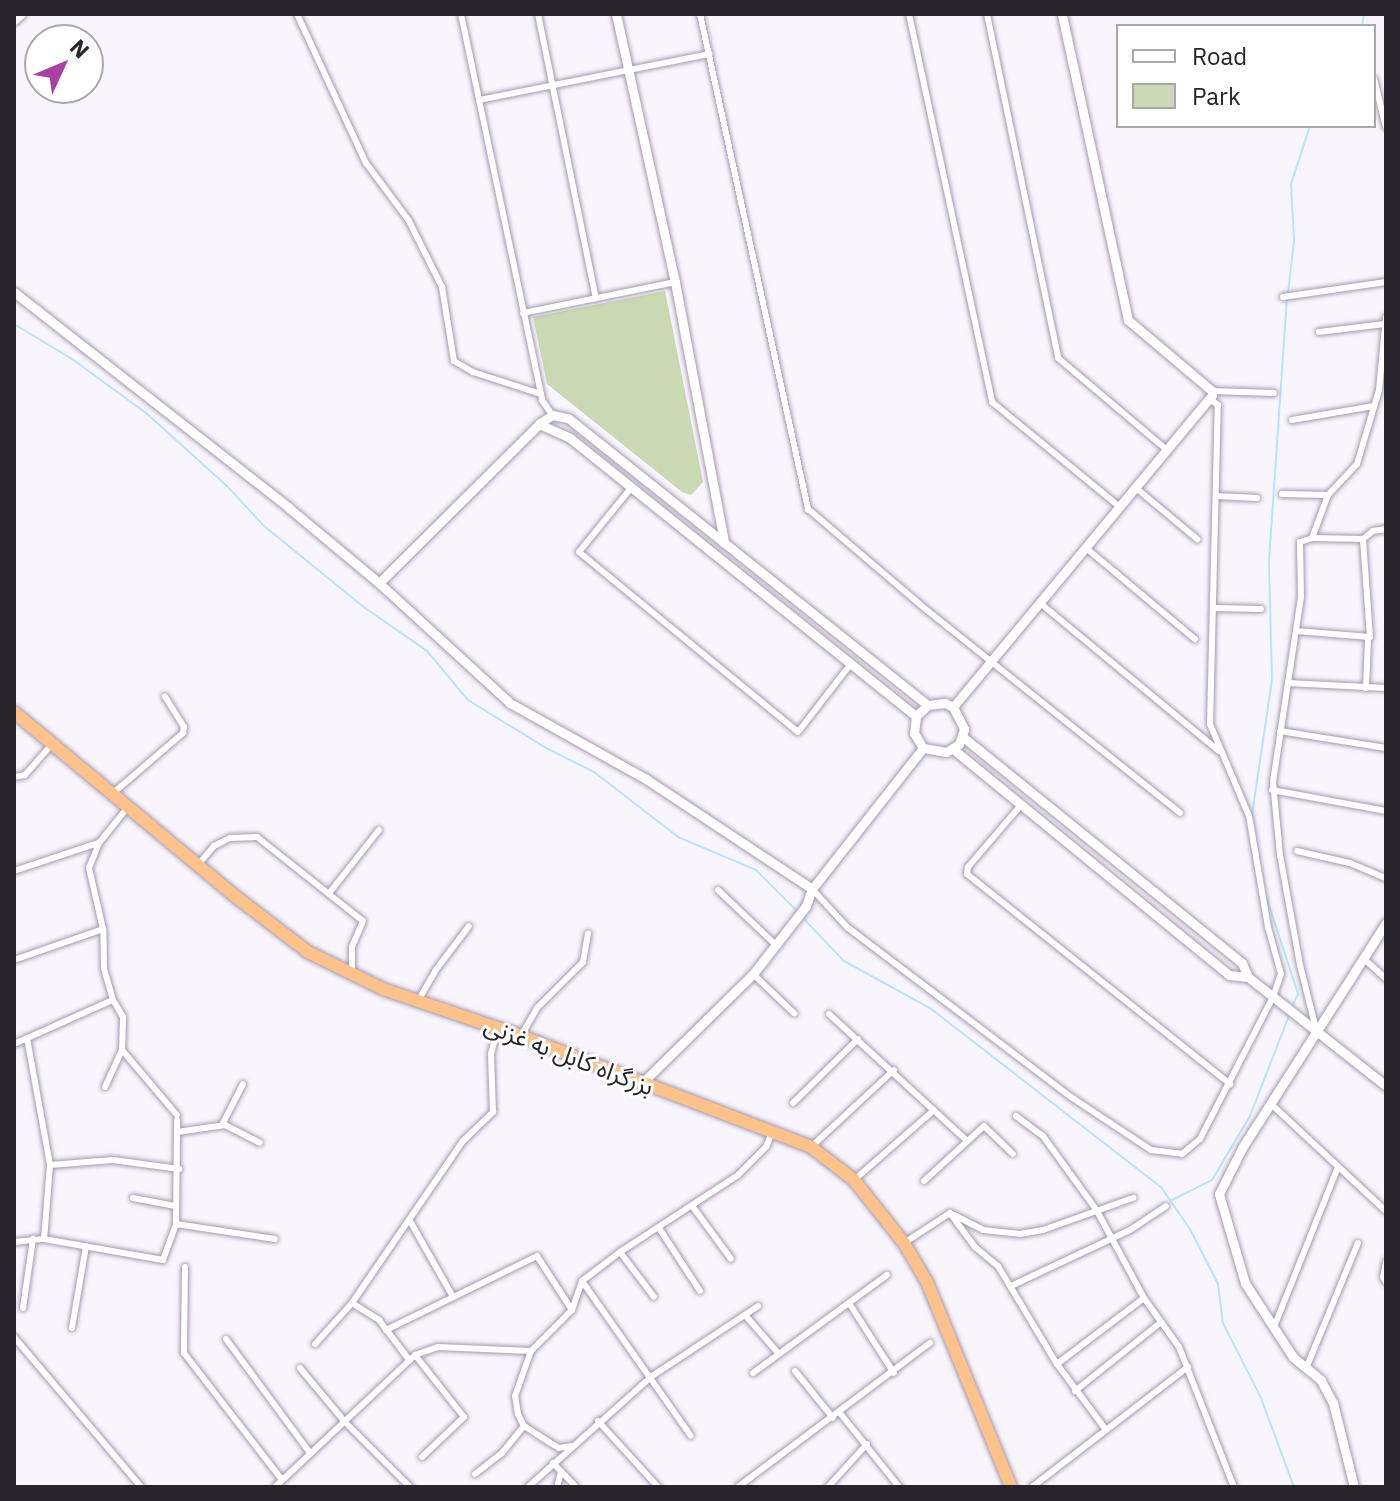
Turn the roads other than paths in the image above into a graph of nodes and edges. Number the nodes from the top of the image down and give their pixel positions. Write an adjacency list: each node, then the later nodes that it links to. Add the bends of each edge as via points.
1 (21, 14): 10 (street)
2 (297, 14): 26 (street, via 366,163 409,221 442,287 454,361)
3 (461, 14): 15 (street)
4 (538, 14): 13 (street)
5 (616, 14): 12 (street)
6 (700, 14): 11 (street)
7 (909, 14): 39 (street, via 992,402)
8 (987, 14): 32 (street, via 1058,358)
9 (1062, 14): 27 (street, via 1128,320)
10 (14, 20)
11 (709, 54): 12 (street); 53 (street, via 808,509)
12 (629, 70): 13 (street); 17 (street)
13 (552, 85): 15 (street); 21 (street)
14 (1376, 87): 16 (street)
15 (479, 100): 22 (street)
16 (1386, 127)
17 (675, 282): 21 (street); 44 (street)
18 (1386, 282): 20 (street)
19 (14, 292): 46 (street)
20 (1283, 297)
21 (596, 298): 22 (street)
22 (523, 313): 26 (street)
23 (1385, 325): 24 (street); 28 (street)
24 (1319, 332)
25 (1274, 393): 27 (street)
26 (541, 394): 29 (street)
27 (1211, 395): 32 (street); 37 (street, via 1218,405)
28 (1374, 406): 30 (street); 36 (street, via 1357,464)
29 (552, 415): 31 (street); 44 (street, via 568,418)
30 (1292, 420)
31 (539, 424): 33 (street, via 570,438); 46 (street)
32 (1167, 450): 34 (street)
33 (631, 488): 54 (street); 54 (street, via 579,552 798,732)
34 (1136, 488): 39 (street); 42 (street)
35 (1282, 494): 36 (street)
36 (1328, 495): 41 (street)
37 (1216, 496): 38 (street); 48 (street)
38 (1257, 498)
39 (1120, 507): 45 (street)
40 (1386, 529): 43 (street)
41 (1312, 538): 43 (street); 50 (street, via 1300,542)
42 (1197, 539)
43 (1363, 539): 52 (street)
44 (724, 542): 59 (street)
45 (1086, 548): 47 (street); 51 (street)
46 (379, 583): 83 (street, via 510,703 646,779)
47 (1040, 603): 53 (street); 69 (street)
48 (1213, 608): 49 (street); 69 (street, via 1210,724)
49 (1261, 609)
50 (1296, 631): 52 (street); 55 (street)
51 (1195, 639)
52 (1368, 639): 56 (street)
53 (991, 661): 60 (street); 76 (street)
54 (850, 665): 62 (street)
55 (1288, 683): 56 (street); 63 (street)
56 (1366, 688): 57 (street)
57 (1386, 688)
58 (165, 696): 72 (street, via 183,733)
59 (928, 705): 60 (street); 62 (street)
60 (953, 707): 64 (street, via 963,721)
61 (14, 712): 65 (highway, بزرگراه کابل به غزنی)
62 (916, 716): 66 (street, via 914,733)
63 (1280, 731): 67 (street); 71 (street)
64 (963, 737): 68 (street); 95 (street, via 1242,963)
65 (52, 744): 70 (street, via 25,775); 72 (highway, بزرگراه کابل به غزنی)
66 (923, 748): 68 (street, via 938,753); 83 (street)
67 (1386, 748)
68 (953, 749): 73 (street)
69 (1221, 752): 97 (street, via 1249,816 1281,974)
70 (14, 777)
71 (1272, 790): 75 (street); 103 (street, via 1300,965)
72 (112, 794): 74 (highway, بزرگراه کابل به غزنی)
73 (1021, 805): 95 (street, via 1229,975); 112 (street, via 967,874)
74 (128, 807): 78 (street); 80 (highway, بزرگراه کابل به غزنی)
75 (1386, 811)
76 (1180, 813)
77 (379, 830): 85 (street)
78 (99, 843): 81 (street); 88 (street, via 89,868)
79 (1297, 851): 82 (street)
80 (198, 865): 85 (street, via 214,846 252,836); 93 (highway, بزرگراه کابل به غزنی, via 308,952)
81 (14, 871)
82 (1386, 878)
83 (812, 889): 90 (street, via 806,906); 112 (street, via 858,935 1071,1097 1151,1150 1182,1154 1193,1148)
84 (718, 890): 90 (street)
85 (330, 892): 93 (street, via 363,921 352,947)
86 (1386, 923): 91 (street)
87 (469, 926): 99 (street)
88 (103, 929): 92 (street); 98 (street, via 104,968)
89 (588, 933): 104 (street, via 583,962 537,1008)
90 (778, 941): 94 (street)
91 (1363, 958): 96 (street); 103 (street)
92 (14, 960)
93 (352, 974): 99 (highway, بزرگراه کابل به غزنی)
94 (753, 974): 100 (street); 110 (street)
95 (1248, 977): 97 (street)
96 (1386, 979)
97 (1273, 997): 103 (street); 112 (street)
98 (113, 1000): 105 (street); 108 (street, via 123,1017)
99 (418, 1001): 102 (highway, بزرگراه کابل به غزنی)
100 (794, 1013)
101 (829, 1014): 106 (street)
102 (498, 1028): 104 (highway, بزرگراه کابل به غزنی); 139 (street, via 491,1054 493,1112 463,1141)
103 (1316, 1029): 113 (street); 116 (street)
104 (521, 1036): 110 (highway, بزرگراه کابل به غزنی)
105 (27, 1038): 107 (street); 126 (street)
106 (858, 1039): 109 (street); 115 (street)
107 (14, 1044)
108 (122, 1050): 114 (street); 120 (street, via 177,1117)
109 (894, 1070): 117 (street); 124 (street)
110 (642, 1083): 121 (highway, بزرگراه کابل به غزنی)
111 (243, 1084): 119 (street)
112 (1230, 1084)
113 (1386, 1086)
114 (105, 1087)
115 (793, 1103)
116 (1270, 1103): 127 (street); 169 (street, via 1219,1194 1239,1272)
117 (934, 1110): 122 (street); 129 (street)
118 (1016, 1116): 136 (street, via 1043,1136)
119 (222, 1125): 120 (street); 123 (street)
120 (177, 1132): 128 (street)
121 (772, 1133): 124 (highway, بزرگراه کابل به غزنی); 135 (street, via 738,1175)
122 (967, 1141): 125 (street, via 984,1126); 130 (street)
123 (260, 1143)
124 (811, 1147): 129 (highway, بزرگراه کابل به غزنی)
125 (1013, 1154)
126 (50, 1165): 128 (street, via 113,1160); 143 (street)
127 (1338, 1167): 137 (street); 169 (street)
128 (179, 1169): 133 (street)
129 (854, 1180): 147 (highway, بزرگراه کابل به غزنی)
130 (924, 1181)
131 (133, 1198): 133 (street)
132 (1133, 1198): 136 (street)
133 (175, 1206): 140 (street)
134 (1166, 1206): 145 (street)
135 (693, 1207): 141 (street); 151 (street)
136 (1097, 1211): 138 (street, via 1020,1234 983,1230); 145 (street)
137 (1386, 1211)
138 (950, 1213): 147 (street); 157 (street)
139 (410, 1221): 159 (street); 162 (street)
140 (176, 1224): 144 (street); 149 (street, via 163,1260)
141 (659, 1228): 150 (street); 158 (street)
142 (33, 1239): 143 (street); 146 (street); 165 (street)
143 (44, 1239): 149 (street)
144 (275, 1239)
145 (1110, 1240): 157 (street); 161 (street)
146 (14, 1242)
147 (904, 1243): 212 (highway, بزرگراه کابل به غزنی, via 927,1282)
148 (1358, 1243): 180 (street)
149 (86, 1246): 170 (street)
150 (620, 1252): 155 (street); 160 (street)
151 (731, 1259)
152 (1386, 1262): 156 (street)
153 (185, 1267): 201 (street, via 184,1353)
154 (887, 1275): 163 (street)
155 (582, 1281): 166 (street); 186 (street)
156 (1386, 1282)
157 (1011, 1286): 179 (street)
158 (700, 1291)
159 (452, 1295): 166 (street, via 537,1256); 171 (street)
160 (654, 1297)
161 (1144, 1298): 168 (street); 179 (street)
162 (352, 1303): 171 (street); 175 (street)
163 (849, 1303): 177 (street); 185 (street)
164 (758, 1306): 167 (street)
165 (23, 1308)
166 (572, 1310): 176 (street)
167 (745, 1315): 177 (street); 186 (street)
168 (1161, 1322): 181 (street); 187 (street)
169 (1273, 1327): 180 (street, via 1293,1357)
170 (72, 1328)
171 (386, 1330): 178 (street)
172 (14, 1337): 202 (street)
173 (226, 1339): 196 (street)
174 (930, 1343): 185 (street)
175 (315, 1344)
176 (531, 1351): 178 (street, via 438,1347); 191 (street, via 515,1396)
177 (778, 1353): 184 (street)
178 (413, 1358): 190 (street); 197 (street, via 464,1417)
179 (1057, 1364): 187 (street)
180 (1307, 1366): 215 (street, via 1333,1403)
181 (1188, 1367): 192 (street); 214 (street)
182 (300, 1368): 190 (street)
183 (795, 1371): 188 (street)
184 (753, 1373)
185 (894, 1373): 188 (street)
186 (652, 1376): 189 (street); 193 (street)
187 (1075, 1391): 192 (street)
188 (836, 1416): 194 (street); 209 (street)
189 (598, 1421): 195 (street); 208 (street)
190 (345, 1422): 196 (street); 204 (street)
191 (524, 1426): 195 (street, via 559,1448); 200 (street)
192 (1106, 1430): 213 (street)
193 (691, 1436)
194 (867, 1444): 210 (street); 211 (street)
195 (571, 1446): 198 (street)
196 (310, 1453): 201 (street)
197 (422, 1457)
198 (553, 1463): 199 (street); 205 (street)
199 (561, 1472): 206 (street); 207 (street)
200 (475, 1474)
201 (282, 1480): 203 (street)
202 (141, 1487)
203 (275, 1487)
204 (410, 1487)
205 (528, 1487)
206 (557, 1487)
207 (576, 1487)
208 (658, 1487)
209 (738, 1487)
210 (828, 1487)
211 (899, 1487)
212 (1011, 1487)
213 (1032, 1487)
214 (1234, 1487)
215 (1354, 1487)

